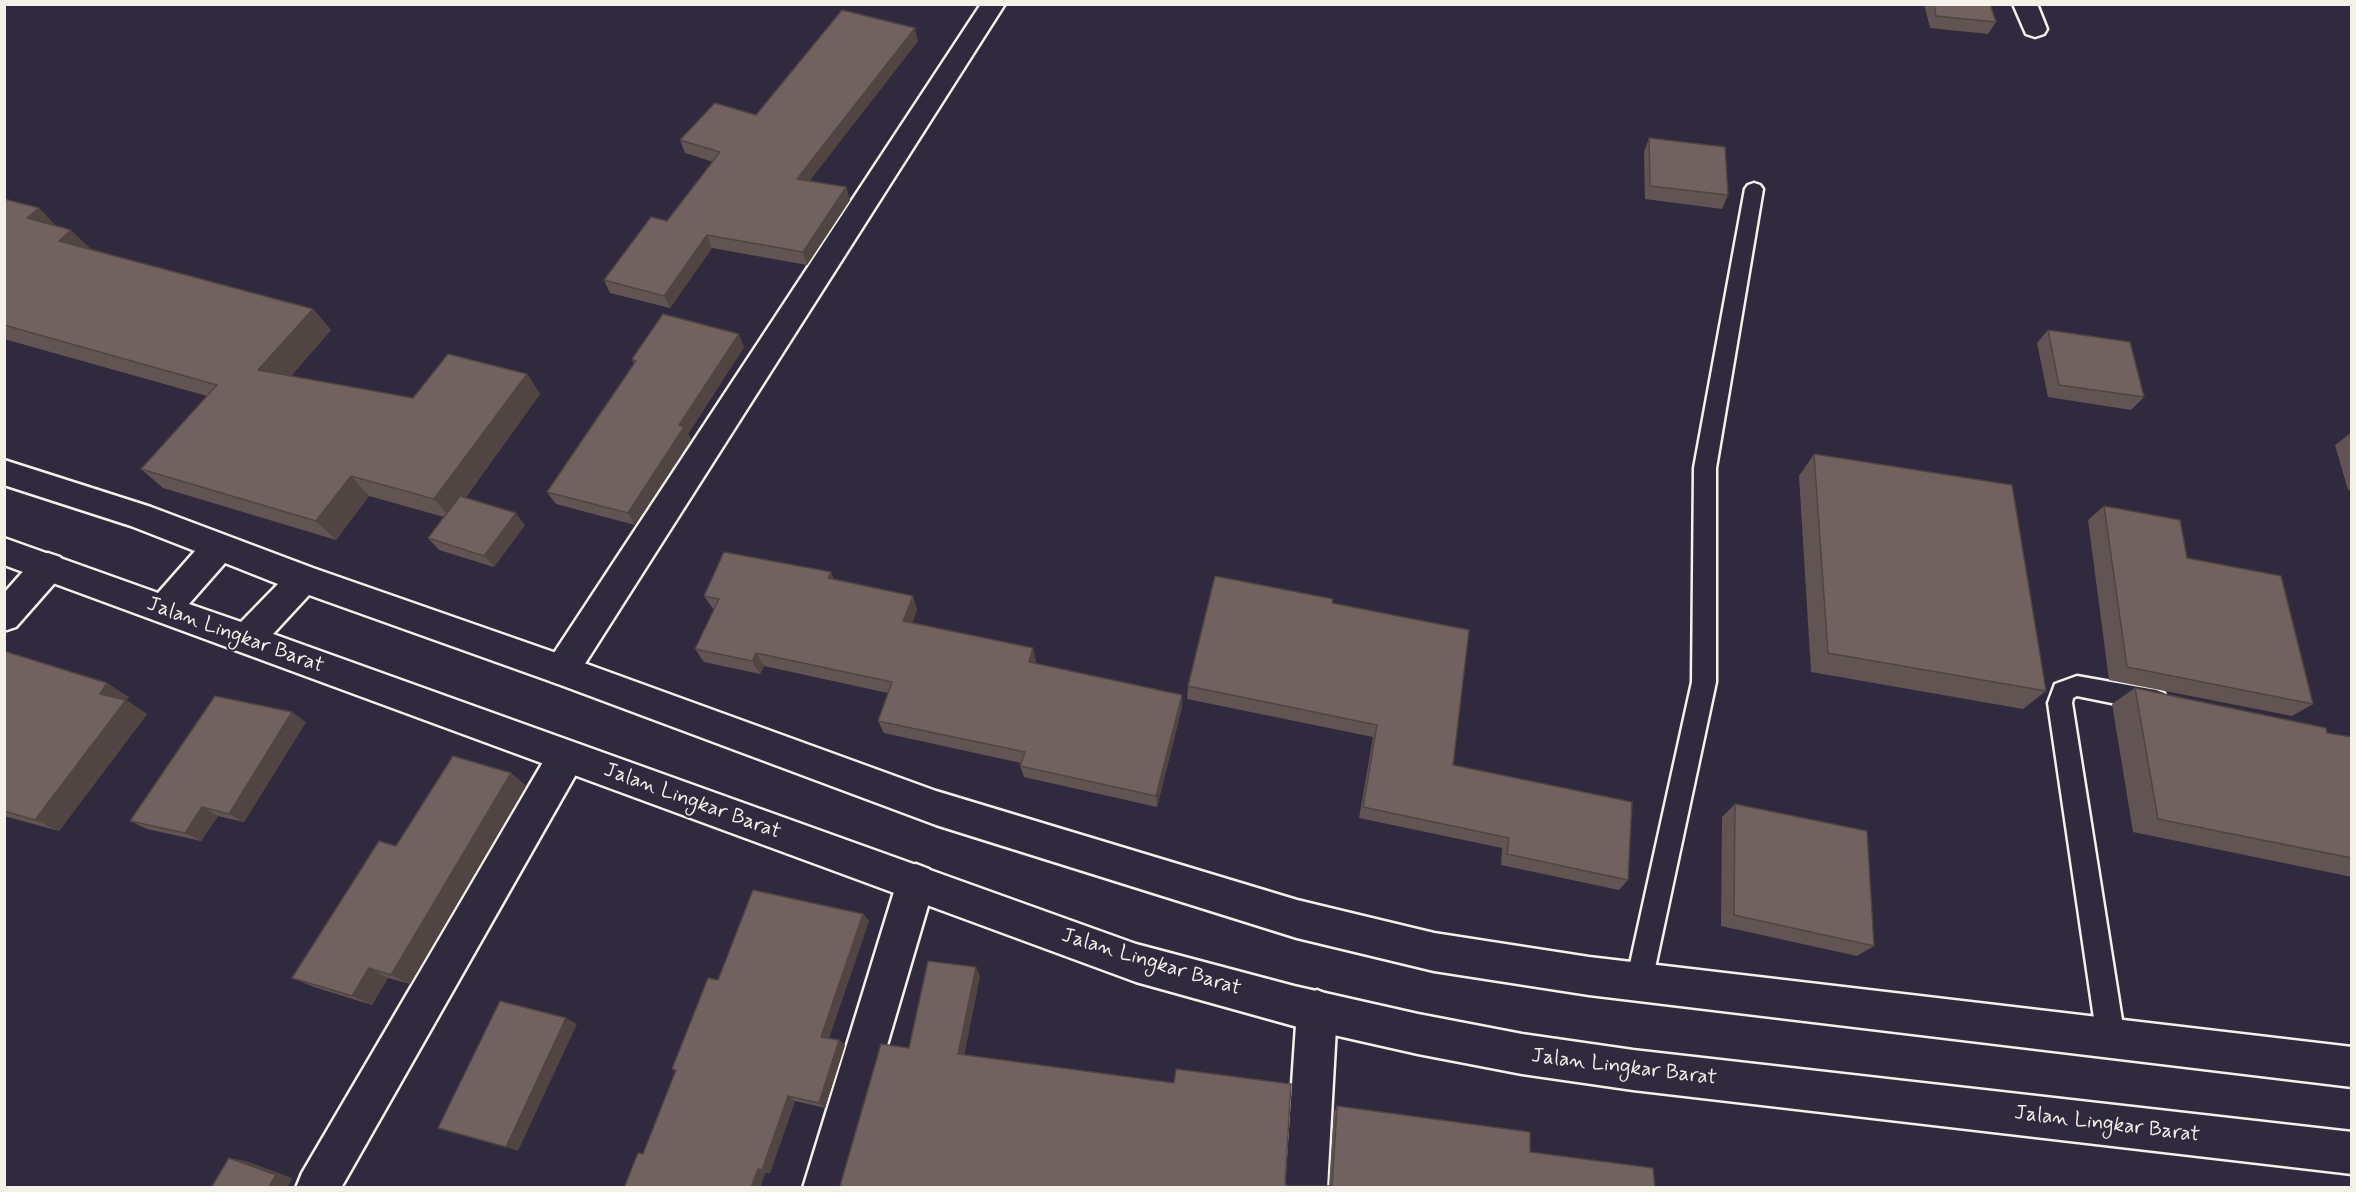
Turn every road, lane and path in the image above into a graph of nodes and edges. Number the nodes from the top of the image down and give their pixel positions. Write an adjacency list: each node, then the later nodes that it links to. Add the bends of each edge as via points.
1 (993, 4): 13 (main road)
2 (2025, 4): 3 (main road)
3 (2036, 29)
4 (1754, 189): 17 (lane, via 1705,468 1704,682)
5 (4, 472): 6 (main road)
6 (220, 546): 9 (main road); 10 (main road)
7 (4, 551): 8 (main road, Jalan Lingkar Barat)
8 (48, 567): 10 (main road, Jalan Lingkar Barat); 11 (main road)
9 (303, 579): 12 (main road); 13 (main road)
10 (163, 610): 12 (main road, Jalan Lingkar Barat)
11 (4, 617)
12 (246, 640): 15 (main road, Jalan Lingkar Barat)
13 (562, 670): 17 (main road, via 936,808 1297,919 1434,952)
14 (2181, 706): 19 (lane, via 2077,686 2063,691 2060,703)
15 (566, 757): 16 (main road, Jalan Lingkar Barat); 22 (main road)
16 (916, 882): 18 (main road, Jalan Lingkar Barat, via 1136,963); 23 (main road)
17 (1639, 982): 19 (main road)
18 (1317, 1010): 21 (main road, Jalan Lingkar Barat, via 1418,1034 1622,1069); 24 (main road)
19 (2111, 1039): 20 (main road)
20 (2352, 1067)
21 (2352, 1153)
22 (317, 1188)
23 (824, 1188)
24 (1306, 1188)

